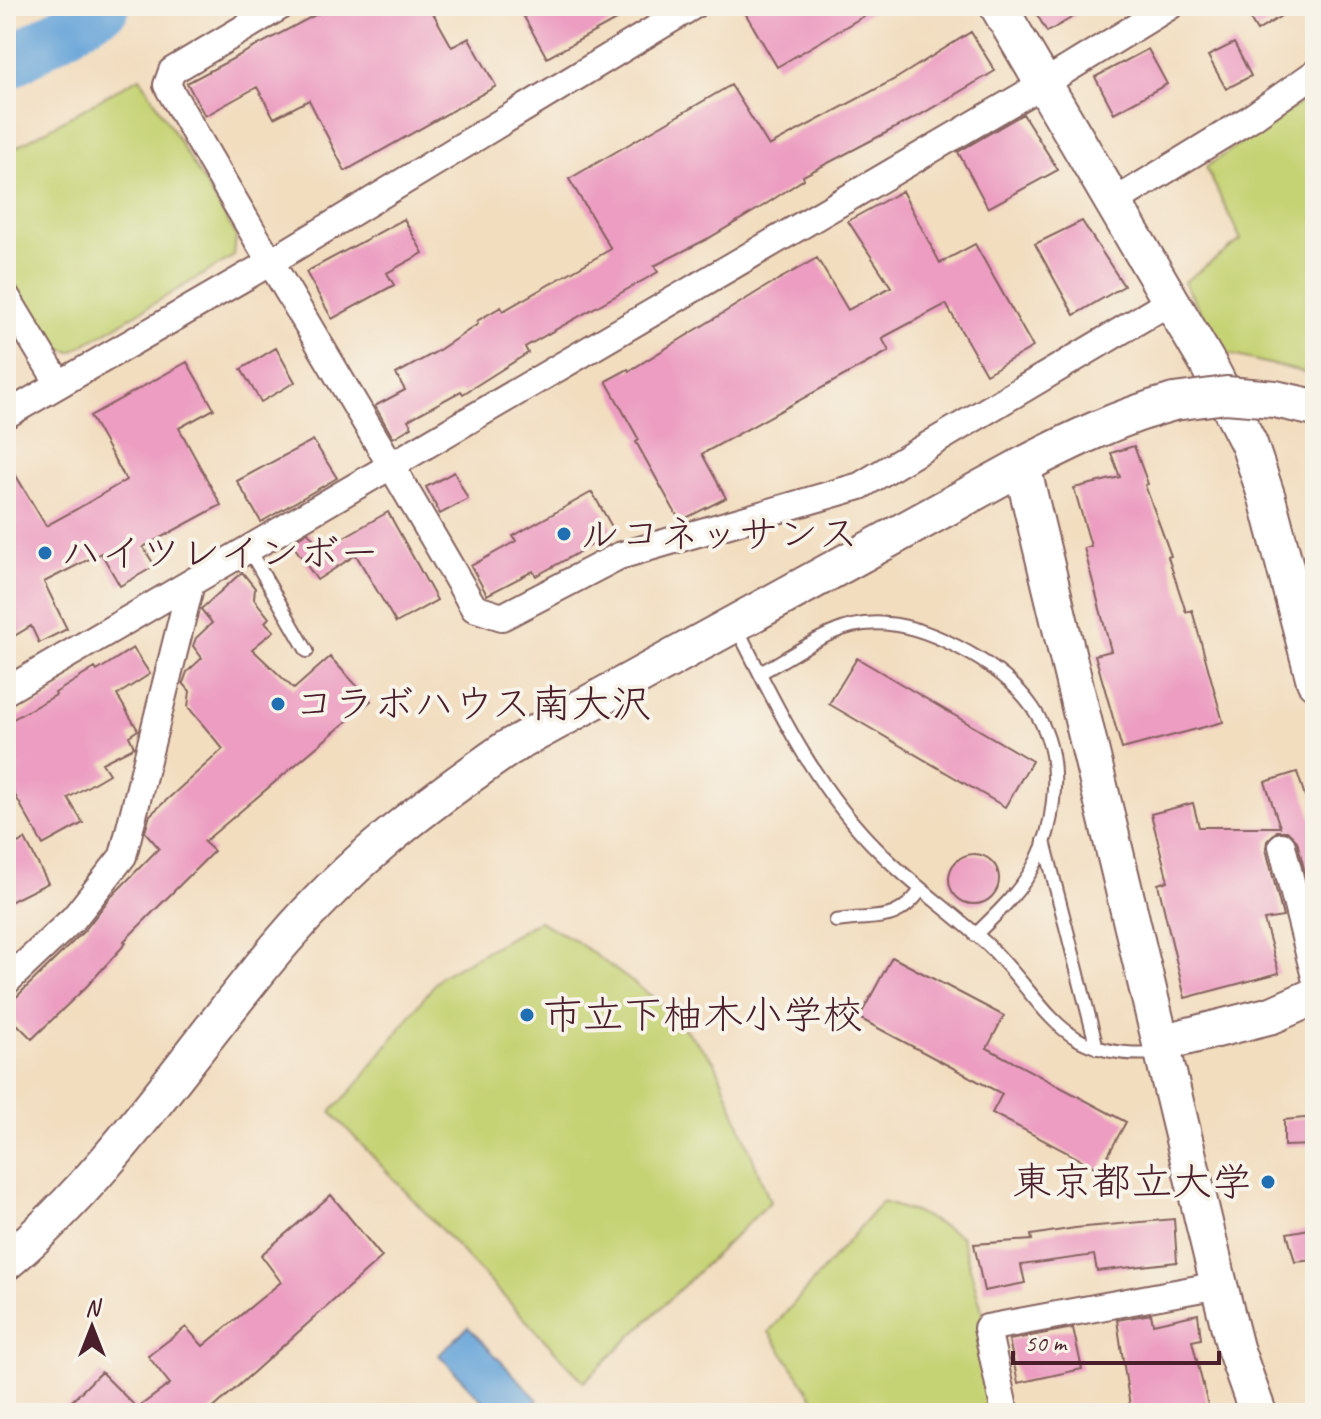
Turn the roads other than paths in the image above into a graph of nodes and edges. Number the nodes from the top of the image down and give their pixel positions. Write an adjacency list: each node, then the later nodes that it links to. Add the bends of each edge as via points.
1 (281, 6): 8 (street, via 172,71 167,85)
2 (693, 6): 8 (street)
3 (998, 6): 6 (street)
4 (1170, 6): 6 (street)
5 (1315, 73): 7 (street)
6 (1043, 84): 7 (street); 14 (street)
7 (1114, 202): 10 (street)
8 (269, 263): 11 (street); 14 (street)
9 (6, 296): 11 (street)
10 (1171, 301): 14 (street, via 860,486 619,556 502,617 474,608); 21 (street, via 1249,444)
11 (59, 384): 13 (street)
12 (1315, 408): 15 (street, bridge, via 1226,395 1174,402 1095,428)
13 (6, 415)
14 (392, 464): 16 (street)
15 (1022, 466): 18 (street); 32 (street)
16 (249, 550): 17 (street); 19 (lane)
17 (191, 583): 22 (street); 29 (street, via 123,856 74,918)
18 (735, 623): 20 (lane); 33 (street, via 508,748 383,839 285,939 85,1186)
19 (307, 651)
20 (760, 673): 23 (lane, via 853,626 902,625 967,651 1021,692 1047,733 1055,778); 25 (lane, via 820,782)
21 (1315, 681)
22 (6, 691)
23 (1044, 841): 27 (lane, via 1023,883); 31 (lane)
24 (1282, 846): 28 (street)
25 (921, 890): 26 (lane, via 895,915); 27 (lane)
26 (836, 921)
27 (975, 935): 31 (lane, via 1055,1023)
28 (1315, 977)
29 (6, 982)
30 (1315, 996): 32 (street, via 1272,1015)
31 (1097, 1048): 32 (lane, via 1114,1053)
32 (1162, 1048): 34 (street)
33 (6, 1262)
34 (1219, 1285): 35 (street, via 987,1328); 36 (street)
35 (1005, 1413)
36 (1258, 1413)

